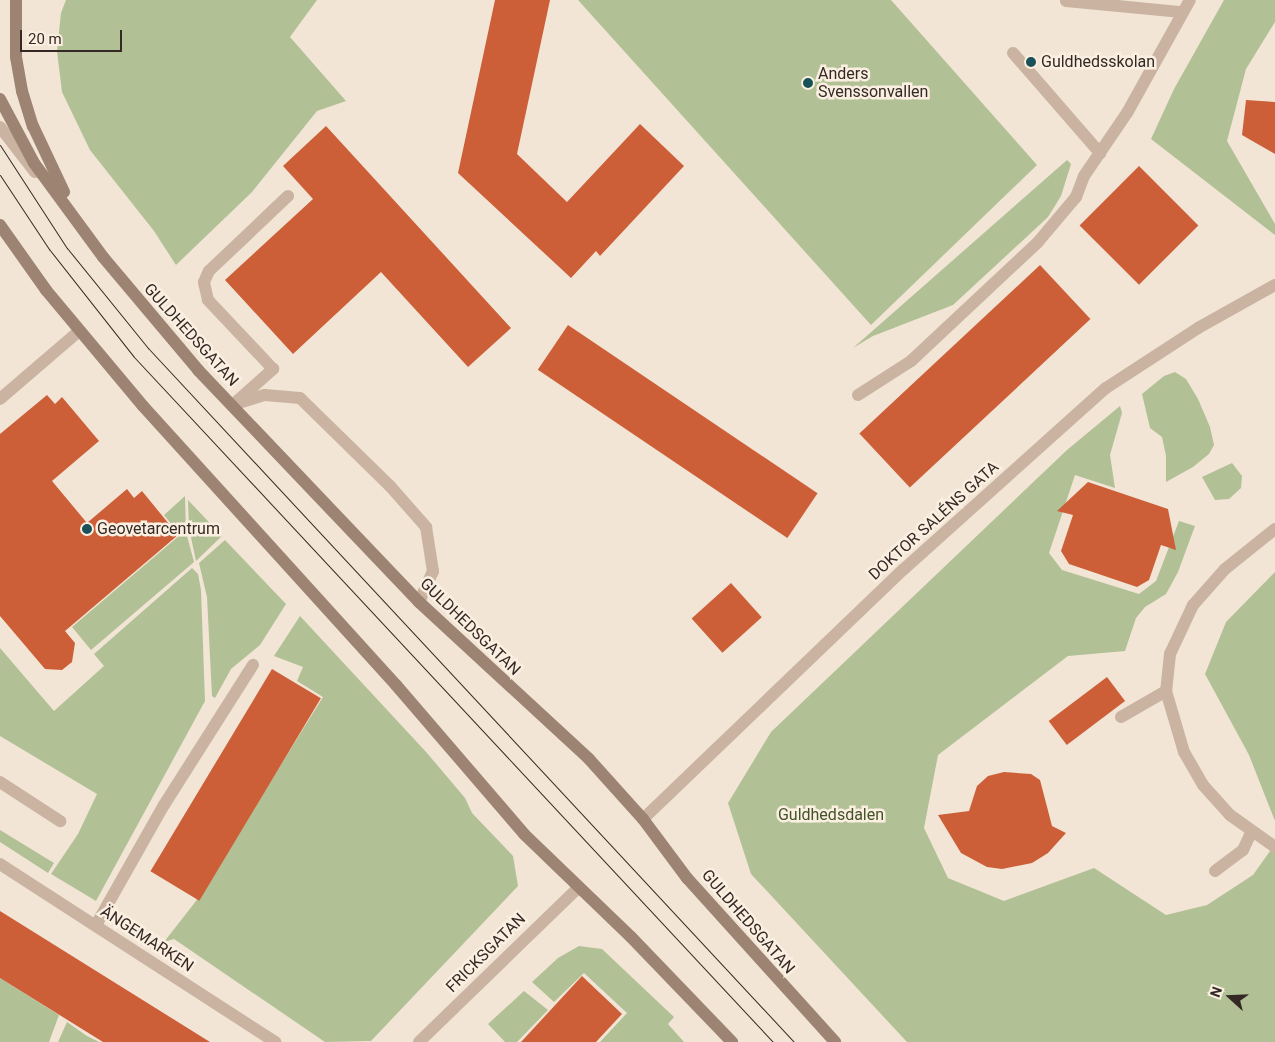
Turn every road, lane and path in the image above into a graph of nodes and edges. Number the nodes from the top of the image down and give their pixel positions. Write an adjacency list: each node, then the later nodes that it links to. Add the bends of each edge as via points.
1 (16, 0): 11 (street, GULDHEDSGATAN, via 16,57 22,91 42,148)
2 (1190, 0): 4 (street)
3 (1066, 1): 4 (street)
4 (1181, 12): 8 (street, via 1127,113)
5 (1013, 53): 8 (street)
6 (0, 99): 11 (street, GULDHEDSGATAN, via 34,163)
7 (0, 127): 11 (street)
8 (1100, 153): 14 (street, via 1084,176 1076,197 1038,242 911,361)
9 (288, 196): 16 (street, via 209,272 204,282 208,300 273,369)
10 (0, 225): 13 (street)
11 (86, 231): 16 (street, GULDHEDSGATAN, via 153,319)
12 (1275, 285): 23 (street, DOKTOR SALÉNS GATA, via 1198,328 1106,388 904,569)
13 (79, 331): 15 (street); 29 (street, via 524,834)
14 (858, 395)
15 (0, 399)
16 (232, 405): 18 (street, GULDHEDSGATAN); 18 (street, via 265,395 300,398 390,486 426,528 432,571)
17 (1275, 529): 20 (street, via 1225,569 1193,605 1170,654)
18 (419, 602): 23 (street, GULDHEDSGATAN, via 589,759)
19 (253, 665): 30 (street, via 164,805)
20 (1166, 692): 21 (street); 25 (street, via 1169,709 1195,772 1215,800)
21 (1121, 717)
22 (0, 782): 24 (street)
23 (644, 819): 34 (street, GULDHEDSGATAN, via 687,878)
24 (60, 821)
25 (1251, 833): 26 (street); 28 (street, via 1242,850)
26 (1275, 847)
27 (0, 864): 30 (street, ÄNGEMARKEN)
28 (1215, 871)
29 (578, 888): 32 (street, FRICKSGATAN); 33 (street, via 631,937)
30 (96, 925): 31 (street, ÄNGEMARKEN)
31 (275, 1042)
32 (419, 1042)
33 (732, 1042)
34 (835, 1042)

